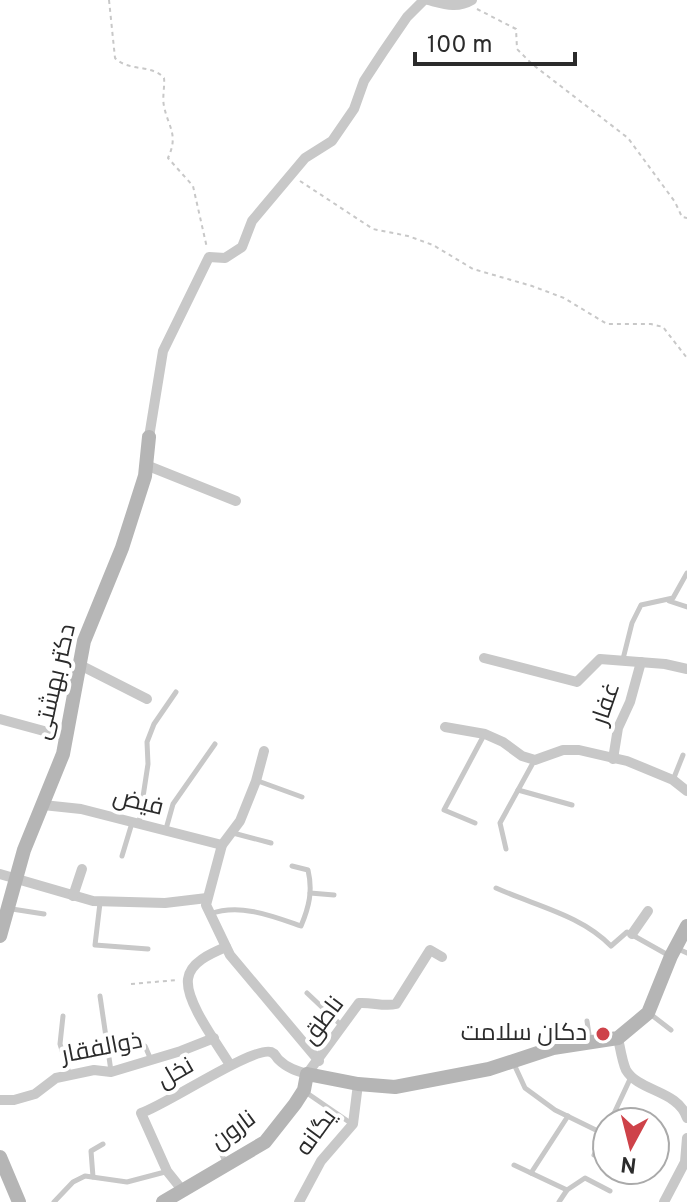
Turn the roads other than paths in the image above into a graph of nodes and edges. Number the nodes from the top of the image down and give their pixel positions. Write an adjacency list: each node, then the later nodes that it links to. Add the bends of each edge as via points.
1 (426, 0): 2 (street); 3 (street, via 383,52 332,141 305,158 252,221 242,247 225,258 209,257 163,351)
2 (468, 3)
3 (149, 437): 4 (street, دکتر بهشتی)
4 (146, 465): 5 (street); 12 (street, دکتر بهشتی)
5 (236, 501)
6 (687, 573): 7 (lane, via 673,598)
7 (664, 599): 8 (lane); 10 (lane, via 641,605)
8 (687, 607)
9 (484, 658): 10 (street, via 577,682 600,659)
10 (623, 659): 11 (street)
11 (641, 662): 13 (street); 23 (street, غفار)
12 (80, 665): 15 (street); 19 (street, دکتر بهشتی)
13 (687, 669)
14 (176, 692): 32 (lane, via 147,742)
15 (147, 699)
16 (0, 719): 19 (street)
17 (445, 727): 18 (street)
18 (485, 734): 24 (street); 33 (lane, via 444,810)
19 (66, 737): 30 (street, دکتر بهشتی)
20 (215, 744): 34 (lane, via 173,804)
21 (264, 751): 26 (street)
22 (683, 755): 25 (lane)
23 (613, 759): 24 (street, via 563,750); 25 (street)
24 (535, 760): 27 (lane)
25 (673, 780): 28 (street)
26 (256, 781): 29 (lane); 35 (street)
27 (518, 790): 31 (lane); 38 (lane, via 500,823)
28 (687, 791)
29 (302, 797)
30 (43, 805): 32 (street, فیض); 43 (street, دکتر بهشتی)
31 (572, 805)
32 (136, 823): 34 (street, فیض); 39 (lane)
33 (475, 823)
34 (165, 830): 37 (street, فیض)
35 (232, 833): 36 (lane); 37 (street)
36 (271, 843)
37 (222, 845): 48 (street)
38 (506, 849)
39 (122, 856)
40 (292, 866): 45 (lane, via 308,870)
41 (82, 869): 47 (street)
42 (0, 874): 43 (street)
43 (16, 877): 47 (street); 50 (street, دکتر بهشتی)
44 (496, 888): 55 (lane, via 579,921 611,946 627,932)
45 (310, 893): 46 (lane); 53 (lane, via 301,926 244,909)
46 (334, 895)
47 (73, 896): 49 (street)
48 (207, 898): 49 (street); 53 (street)
49 (100, 902): 58 (lane, via 95,945)
50 (7, 909): 52 (lane); 56 (street, دکتر بهشتی)
51 (648, 911): 55 (street)
52 (44, 914)
53 (210, 914): 57 (street)
54 (687, 926): 59 (street)
55 (632, 934): 59 (lane)
56 (0, 936)
57 (226, 947): 68 (street, via 208,955 188,979 193,1002); 73 (street)
58 (148, 949)
59 (678, 952): 63 (street)
60 (442, 957): 66 (street, ناطق, via 430,950 396,1004 359,1003)
61 (307, 993): 66 (lane)
62 (100, 996): 76 (lane)
63 (648, 1013): 67 (lane); 69 (street)
64 (63, 1016): 77 (lane, via 60,1044)
65 (587, 1021): 70 (lane)
66 (343, 1026): 73 (street, ناطق)
67 (671, 1030)
68 (214, 1038): 72 (street, ذوالفقار); 75 (street)
69 (618, 1038): 70 (street); 79 (street)
70 (591, 1042): 74 (street)
71 (145, 1046): 72 (lane)
72 (151, 1061): 76 (street, ذوالفقار)
73 (319, 1061): 78 (street, ناطق)
74 (513, 1061): 80 (street, via 395,1087); 85 (lane, via 525,1088)
75 (230, 1065): 78 (street, نخل, via 273,1052 293,1070); 95 (street, نخل, via 141,1113)
76 (111, 1072): 77 (street, ذوالفقار)
77 (70, 1074): 82 (street, ذوالفقار, via 35,1094)
78 (307, 1074): 80 (street); 81 (street, نارون)
79 (632, 1076): 83 (lane); 84 (street)
80 (358, 1084): 87 (street, یگانه)
81 (304, 1090): 87 (lane); 93 (street, نارون, via 265,1142)
82 (0, 1100)
83 (618, 1106)
84 (686, 1113)
85 (568, 1116): 86 (lane); 96 (lane)
86 (591, 1123)
87 (353, 1124): 104 (street, یگانه, via 321,1161)
88 (687, 1138): 92 (street)
89 (216, 1141): 93 (lane)
90 (103, 1144): 97 (lane, via 91,1151)
91 (0, 1157): 101 (street)
92 (686, 1162): 106 (street)
93 (226, 1165): 100 (street, نارون)
94 (514, 1165): 96 (lane)
95 (167, 1171): 97 (lane, via 127,1182); 100 (street, نخل)
96 (531, 1173): 98 (lane)
97 (93, 1177): 102 (lane, via 73,1182)
98 (567, 1190): 99 (lane, via 585,1178); 105 (lane)
99 (610, 1191)
100 (182, 1196): 103 (street, نارون)
101 (19, 1202)
102 (54, 1202)
103 (163, 1202)
104 (299, 1202)
105 (559, 1202)
106 (664, 1202)

